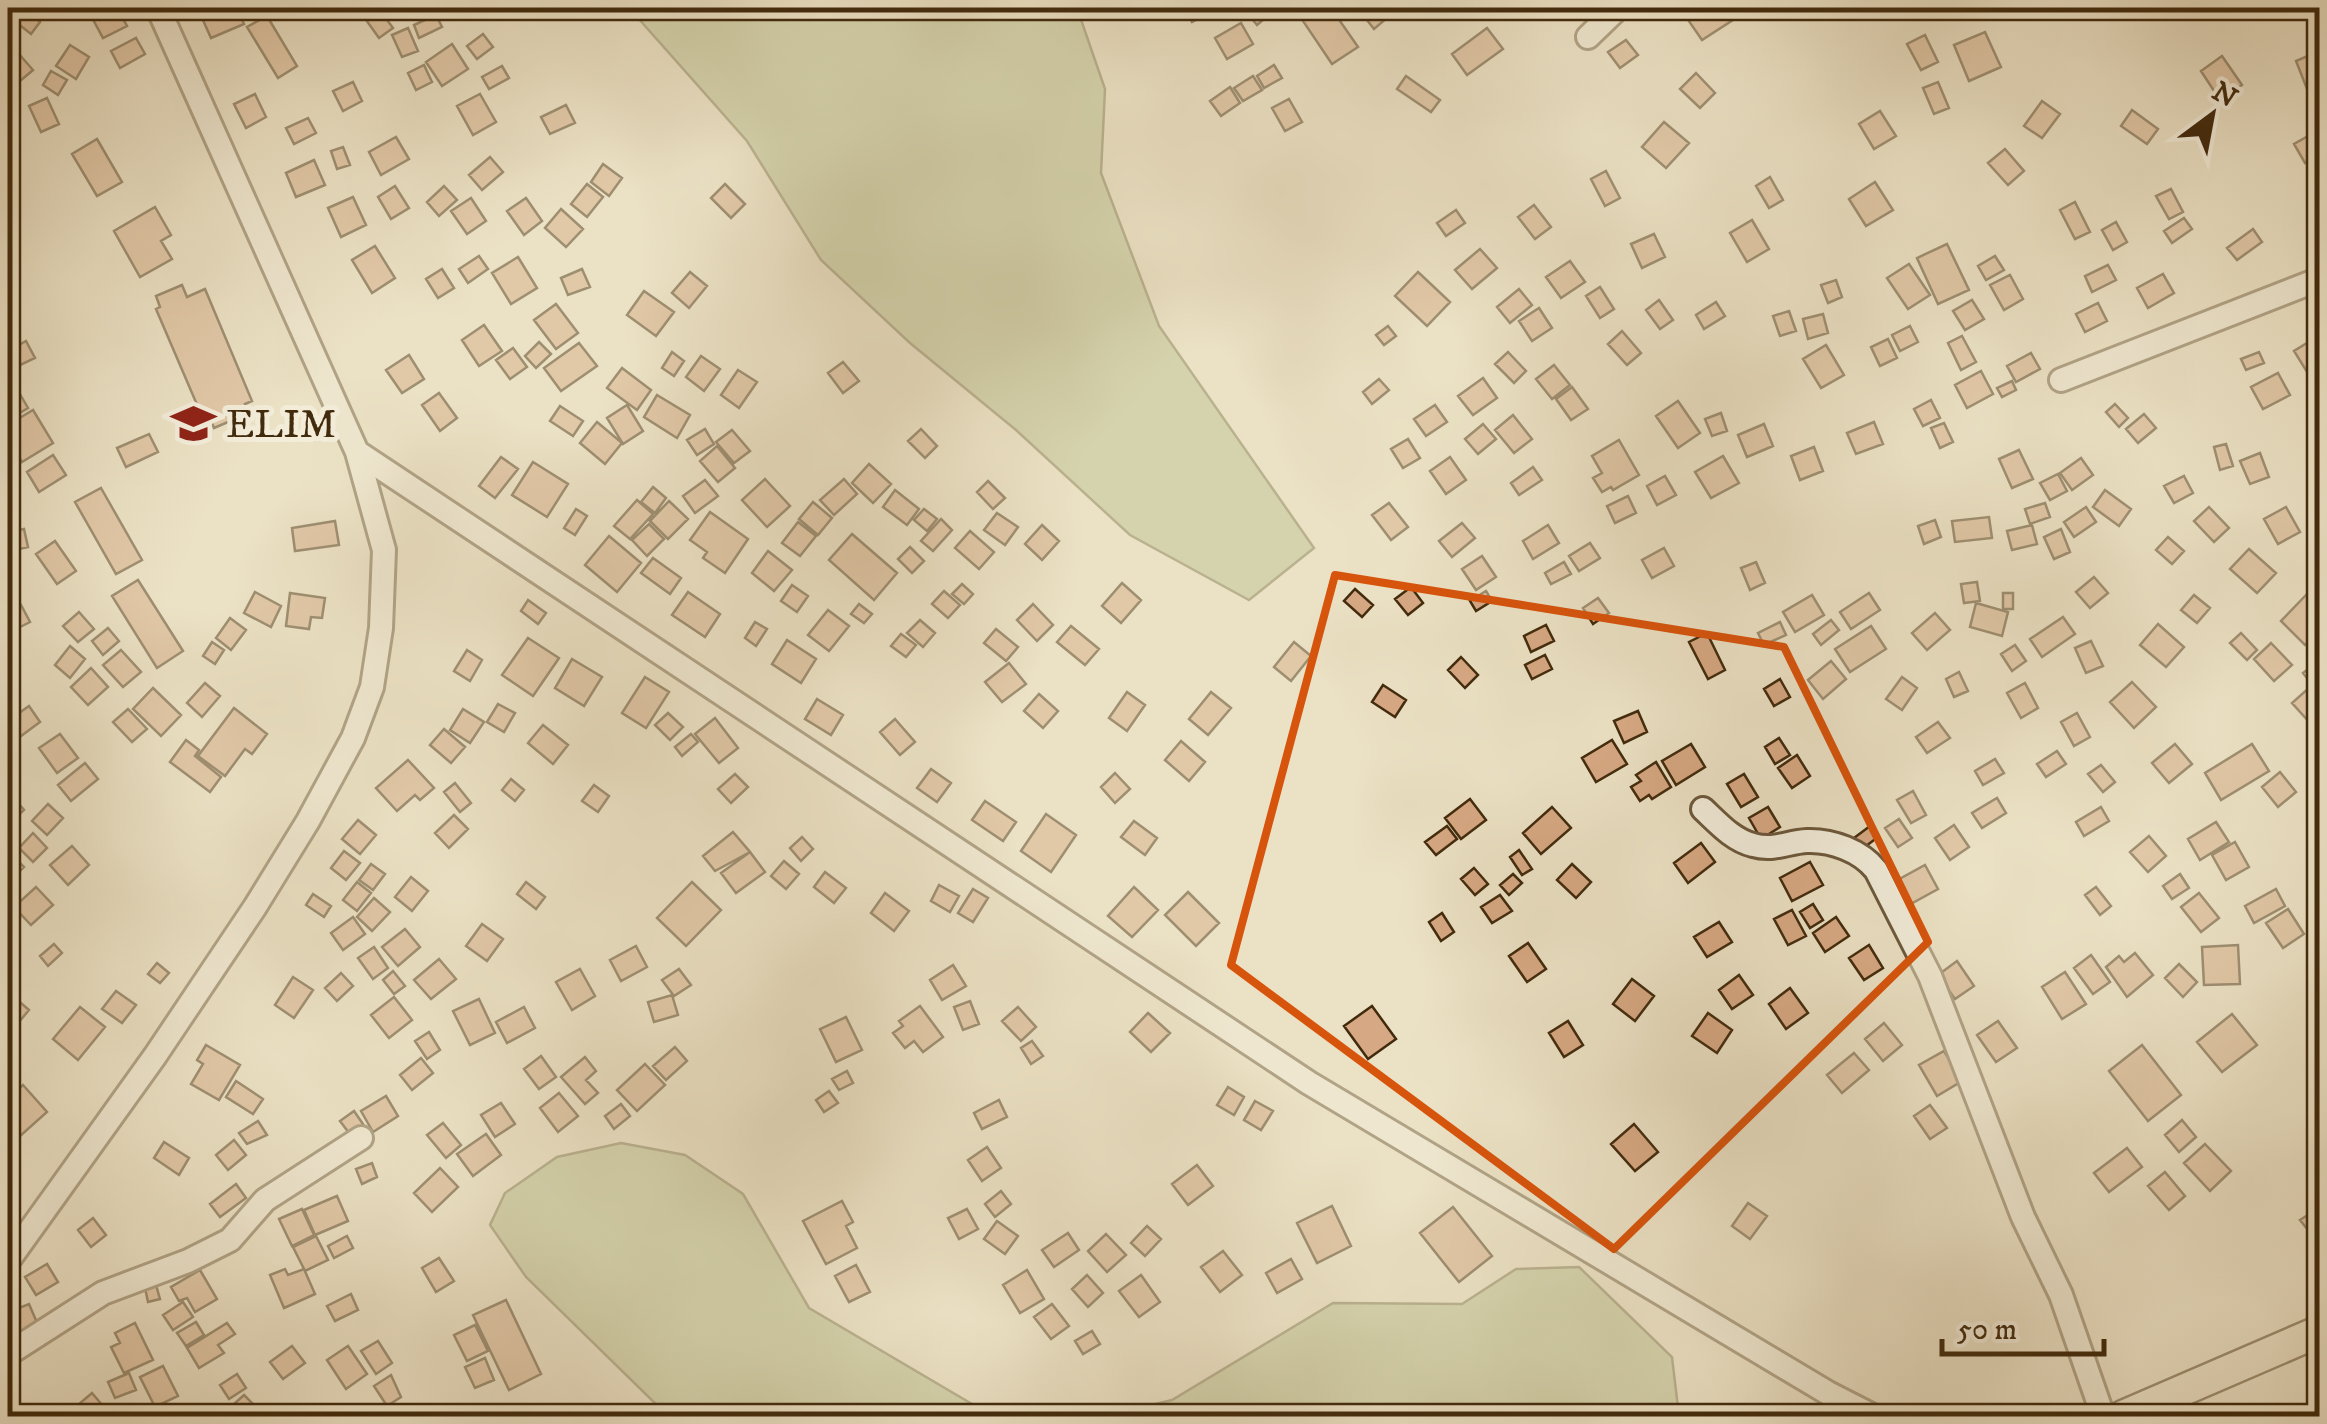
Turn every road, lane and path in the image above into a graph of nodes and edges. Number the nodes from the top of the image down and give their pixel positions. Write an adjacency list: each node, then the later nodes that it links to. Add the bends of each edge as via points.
1 (158, 8): 6 (street)
2 (1618, 8): 3 (street)
3 (1588, 37)
4 (2320, 279): 5 (street)
5 (2061, 380)
6 (357, 452): 9 (street, via 384,550 372,687 353,738 255,907); 12 (street, via 1308,1083)
7 (1703, 810): 13 (street, via 1752,845 1775,849 1808,841 1864,855 1876,870 1930,976 2022,1217 2061,1295)
8 (361, 1138): 11 (street, via 274,1194 230,1240 104,1293)
9 (8, 1262)
10 (2320, 1331): 14 (main road)
11 (8, 1354)
12 (1873, 1416)
13 (2103, 1416)
14 (2122, 1416)

